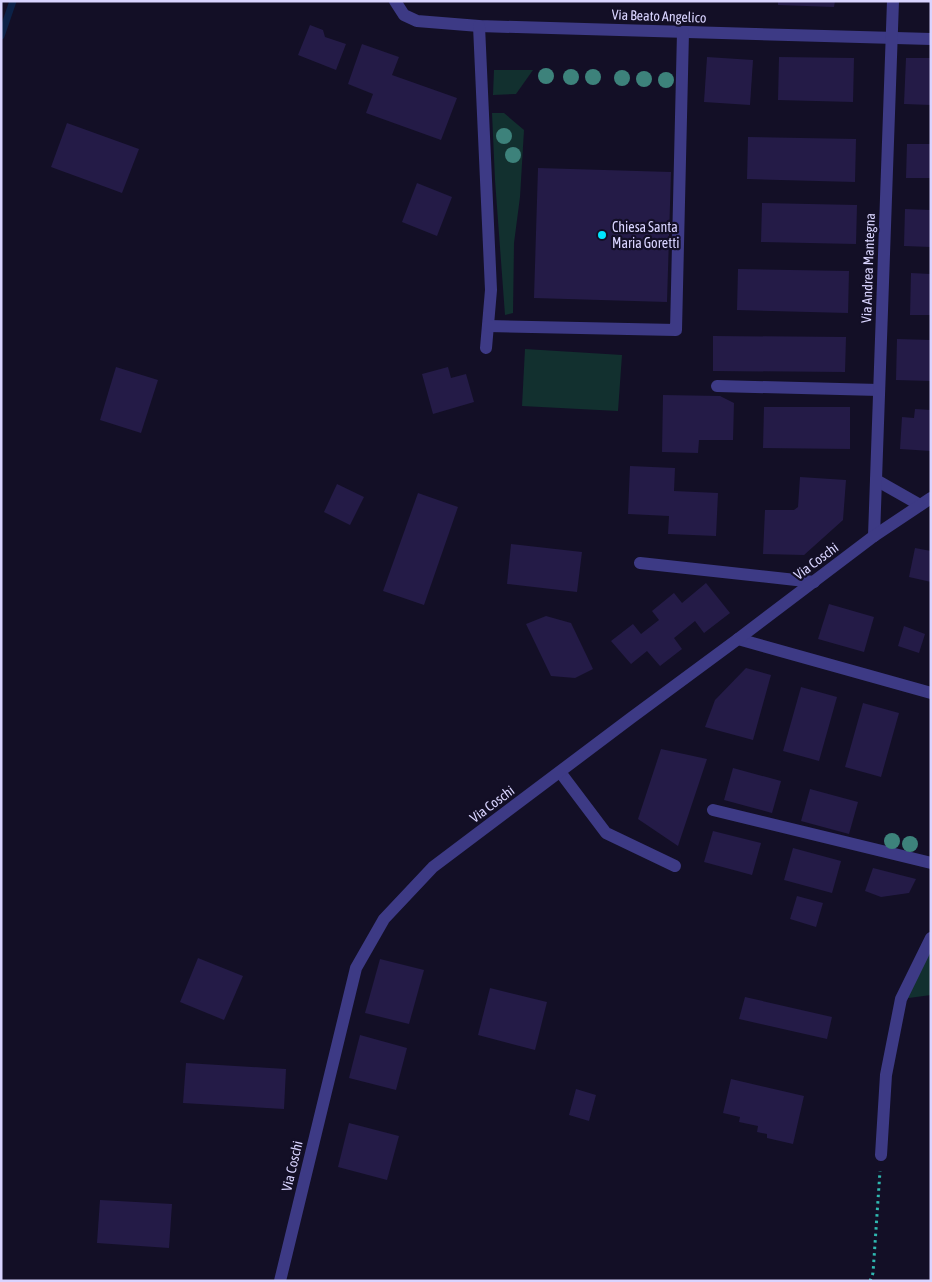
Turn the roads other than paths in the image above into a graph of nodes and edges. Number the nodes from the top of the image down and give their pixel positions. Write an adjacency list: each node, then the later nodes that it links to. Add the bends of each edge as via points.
1 (395, 1): 3 (street, Via Beato Angelico, via 404,15 417,21)
2 (893, 1): 5 (street, Via Andrea Mantegna)
3 (480, 26): 4 (street, Via Beato Angelico); 7 (street, via 491,290)
4 (683, 32): 5 (street, Via Beato Angelico); 7 (street, via 676,330)
5 (891, 38): 6 (street, Via Beato Angelico); 10 (street, Via Andrea Mantegna)
6 (931, 39)
7 (488, 326): 8 (street)
8 (486, 348)
9 (717, 386): 10 (street)
10 (879, 390): 11 (street, Via Andrea Mantegna)
11 (876, 480): 13 (street); 14 (street, Via Andrea Mantegna)
12 (931, 498): 13 (street, Via Coschi)
13 (920, 505): 14 (street, Via Coschi)
14 (874, 536): 16 (street, Via Coschi)
15 (640, 563): 16 (street)
16 (814, 582): 17 (street, Via Coschi)
17 (738, 639): 18 (street); 19 (street, Via Coschi)
18 (931, 693)
19 (560, 772): 22 (street, via 606,833); 25 (street, Via Coschi, via 433,867 384,919 356,968)
20 (713, 810): 21 (street)
21 (931, 862)
22 (675, 866)
23 (931, 938): 24 (street, via 901,999 886,1075)
24 (881, 1156)
25 (280, 1281)

